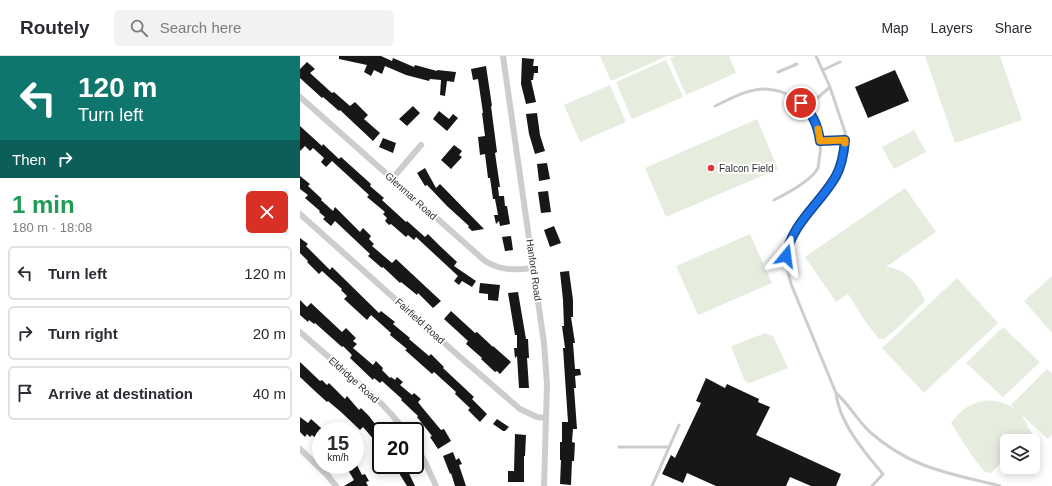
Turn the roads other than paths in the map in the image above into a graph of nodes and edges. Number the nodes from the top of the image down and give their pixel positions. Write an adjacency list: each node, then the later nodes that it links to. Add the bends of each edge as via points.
1 (503, 56): 17 (street, Hanford Road)
2 (816, 56): 5 (lane)
3 (840, 62): 5 (lane)
4 (797, 64): 6 (lane)
5 (823, 70): 7 (lane)
6 (778, 72)
7 (830, 87): 10 (lane); 11 (lane, via 846,134)
8 (300, 97): 14 (street, Glenmar Road)
9 (715, 106): 10 (lane, via 763,89 780,92)
10 (806, 108): 12 (lane, via 815,120)
11 (845, 140): 12 (lane); 19 (lane, via 836,175 797,228 790,240 786,256 791,284)
12 (820, 141): 15 (lane, via 818,167 805,181)
13 (421, 145): 14 (street)
14 (392, 179): 17 (street, Glenmar Road, via 491,265 507,269)
15 (774, 200)
16 (300, 214): 20 (street, Fairfield Road, via 520,409)
17 (534, 268): 20 (street, Hanford Road, via 546,360)
18 (300, 332): 21 (street, Eldridge Road, via 377,399)
19 (836, 393): 31 (lane, via 836,401 850,431 883,474); 32 (lane, via 869,431 899,454 935,470)
20 (546, 418): 29 (street, Hanford Road)
21 (397, 422)
22 (680, 425): 24 (lane)
23 (619, 447): 24 (lane)
24 (669, 448): 30 (lane)
25 (300, 449): 27 (street)
26 (424, 460): 28 (street)
27 (336, 486)
28 (436, 486)
29 (544, 486)
30 (652, 486)
31 (872, 486)
32 (1000, 486)

